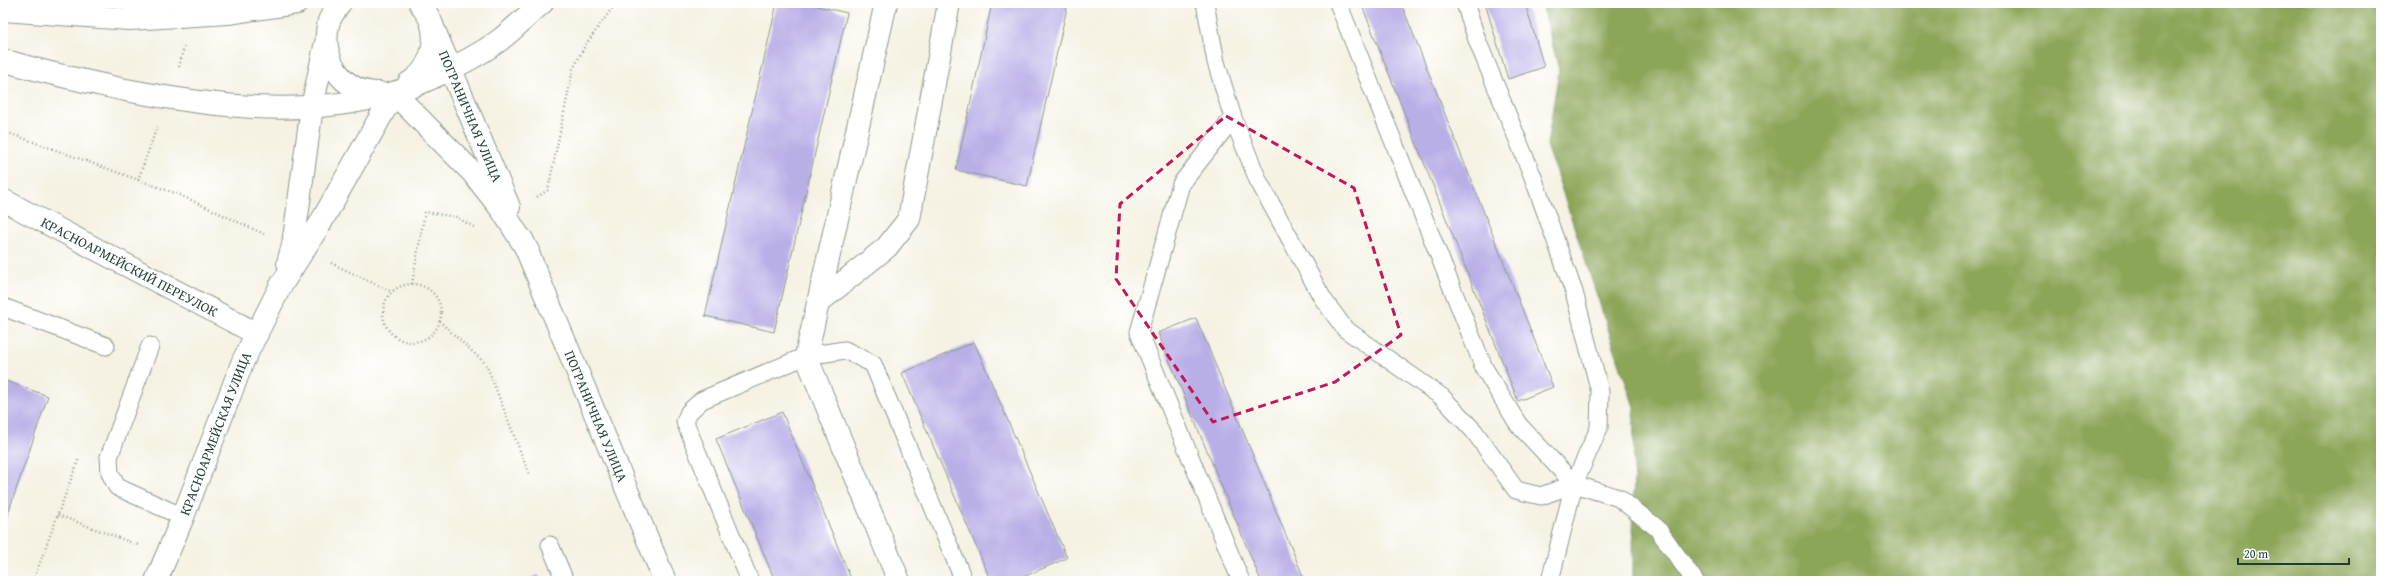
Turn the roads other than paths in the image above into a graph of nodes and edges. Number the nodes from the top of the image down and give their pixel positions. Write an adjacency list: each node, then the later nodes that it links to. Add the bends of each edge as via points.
1 (297, 3): 10 (main road, via 228,13 129,19)
2 (340, 3): 12 (main road, КРАСНОАРМЕЙСКАЯ УЛИЦА, via 329,20)
3 (420, 3): 11 (main road, ПОГРАНИЧНАЯ УЛИЦА)
4 (542, 3): 14 (main road, via 500,40)
5 (886, 3): 21 (main road)
6 (949, 3): 21 (main road, via 909,219 887,247)
7 (1205, 3): 17 (lane, via 1216,62)
8 (1338, 3): 27 (lane, via 1484,368 1518,424)
9 (1465, 3): 27 (lane, via 1477,40 1534,177 1574,292 1600,392 1599,428)
10 (3, 10)
11 (432, 26): 14 (main road, ПОГРАНИЧНАЯ УЛИЦА); 15 (main road, via 432,55 420,77)
12 (325, 46): 15 (main road, via 332,66 349,85 368,93); 16 (main road, КРАСНОАРМЕЙСКАЯ УЛИЦА)
13 (3, 60): 16 (main road, via 51,75 168,98 248,107)
14 (451, 68): 15 (main road); 20 (main road, ПОГРАНИЧНАЯ УЛИЦА)
15 (394, 93): 16 (main road); 19 (main road, КРАСНОАРМЕЙСКАЯ УЛИЦА); 20 (main road, ПОГРАНИЧНАЯ УЛИЦА, via 472,172 502,210)
16 (312, 107): 19 (main road, КРАСНОАРМЕЙСКАЯ УЛИЦА)
17 (1233, 118): 27 (lane, via 1258,180 1323,299 1345,329 1442,397 1474,432 1516,490 1541,496); 36 (lane, via 1181,184 1139,332)
18 (3, 200): 23 (main road, КРАСНОАРМЕЙСКИЙ ПЕРЕУЛОК)
19 (299, 248): 23 (main road, КРАСНОАРМЕЙСКАЯ УЛИЦА)
20 (528, 251): 32 (main road, ПОГРАНИЧНАЯ УЛИЦА)
21 (819, 302): 26 (main road)
22 (3, 307): 24 (lane)
23 (257, 334): 28 (main road, КРАСНОАРМЕЙСКАЯ УЛИЦА, via 243,361)
24 (106, 346)
25 (150, 346): 28 (lane, via 109,457 110,473 117,487)
26 (806, 356): 33 (lane, via 702,400 689,412 685,422); 34 (main road); 35 (lane, via 845,350 873,364)
27 (1574, 484): 37 (lane); 38 (lane, via 1619,498 1657,528)
28 (183, 517): 30 (main road, КРАСНОАРМЕЙСКАЯ УЛИЦА)
29 (550, 545): 31 (lane)
30 (153, 580)
31 (565, 581)
32 (665, 581)
33 (750, 581)
34 (899, 581)
35 (964, 581)
36 (1241, 581)
37 (1550, 581)
38 (1695, 581)

